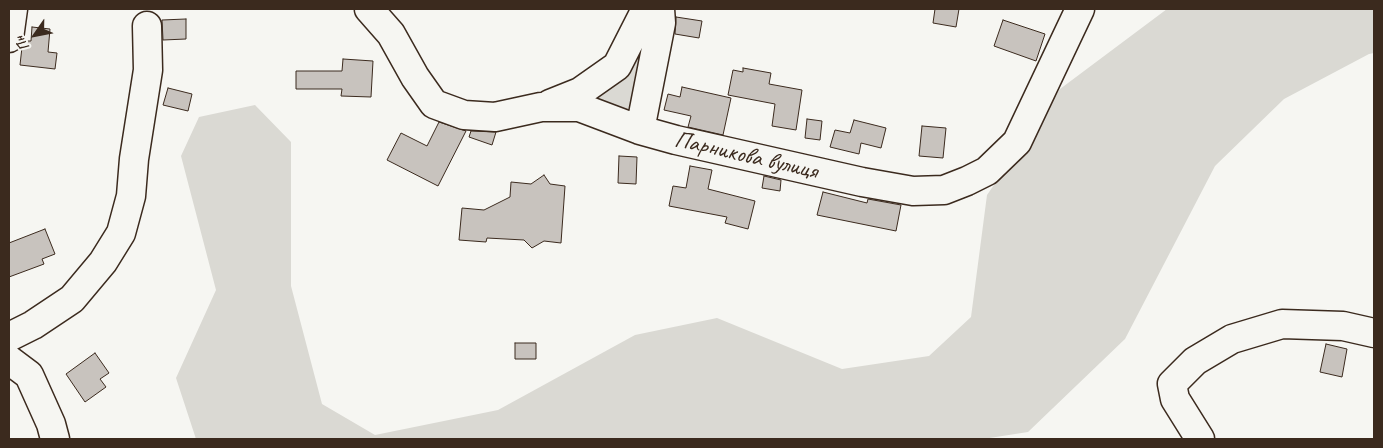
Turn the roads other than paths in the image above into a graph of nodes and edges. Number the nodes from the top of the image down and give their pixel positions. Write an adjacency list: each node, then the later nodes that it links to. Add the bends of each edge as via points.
1 (13, 9): 7 (street)
2 (369, 9): 8 (street, Парникова вулиця, via 391,34 434,104 464,115 495,117)
3 (646, 9): 8 (street, via 617,66 580,92)
4 (660, 9): 9 (street, via 662,23)
5 (1080, 9): 9 (street, Парникова вулиця, via 1017,142 987,171 944,190 913,191 862,182)
6 (147, 26): 11 (street, via 148,70 131,196 120,233 103,262 72,299)
7 (9, 38)
8 (541, 108): 9 (street, Парникова вулиця, via 579,107)
9 (640, 130)
10 (1374, 333): 14 (street, via 1343,326 1282,324 1232,339 1195,361 1172,384 1175,399)
11 (9, 337)
12 (9, 360): 13 (street, via 29,375)
13 (55, 439)
14 (1200, 439)

